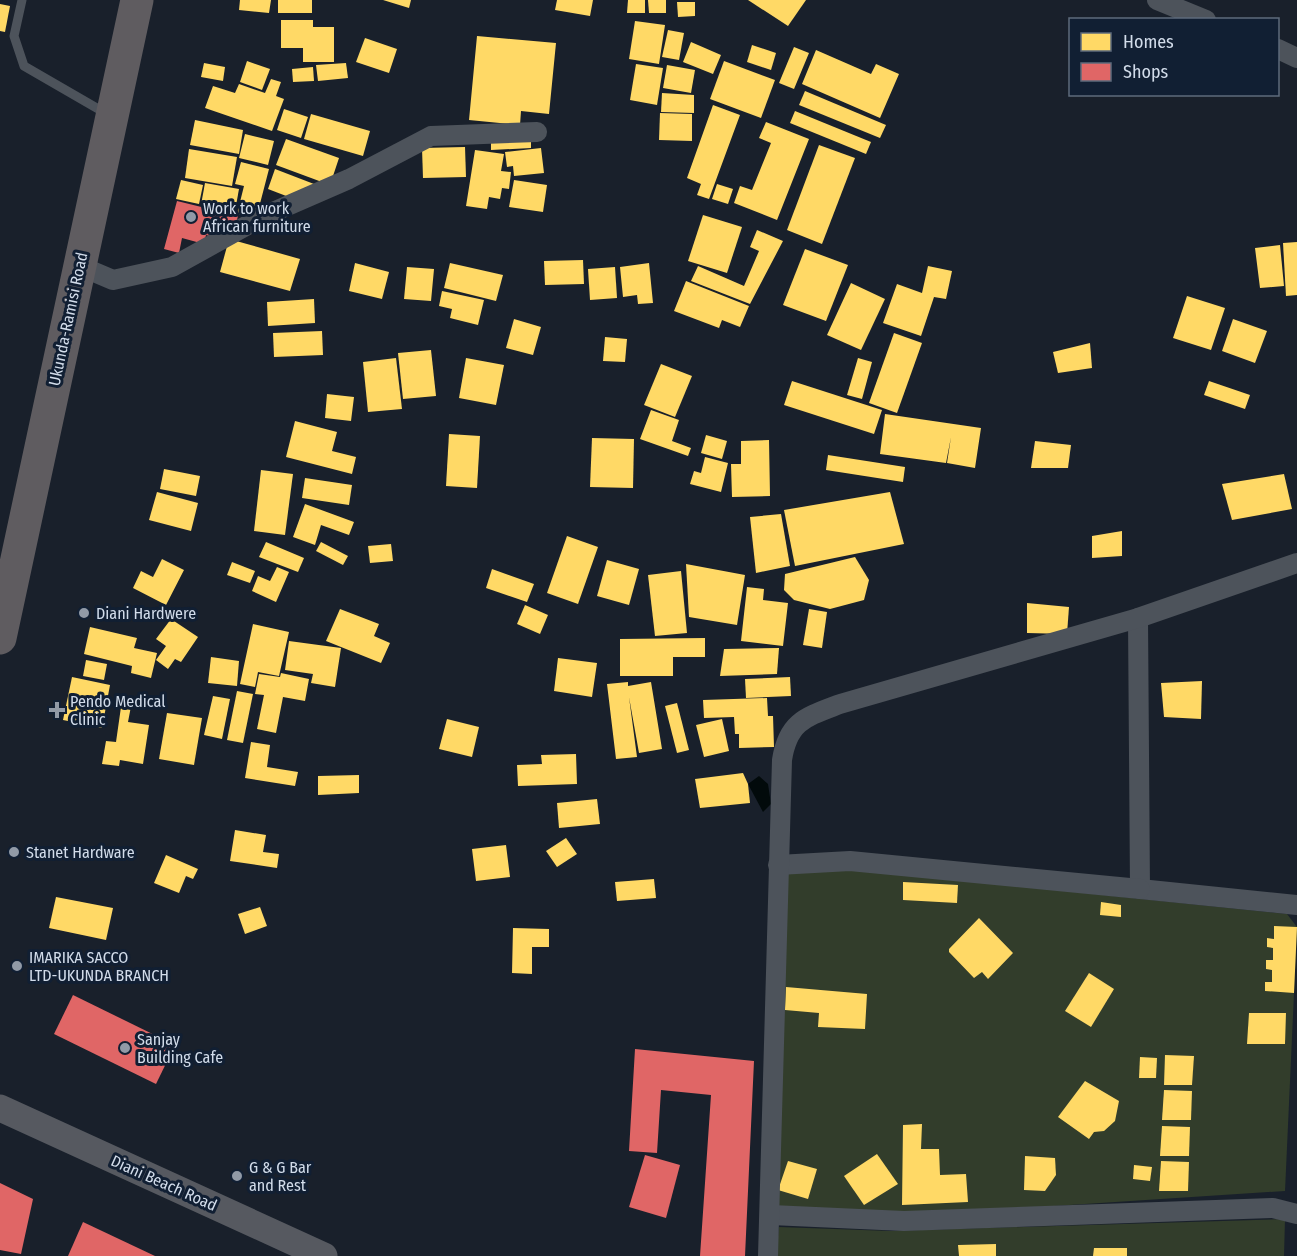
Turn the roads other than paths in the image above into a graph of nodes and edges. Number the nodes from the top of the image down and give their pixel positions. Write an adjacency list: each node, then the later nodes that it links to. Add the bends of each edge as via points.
1 (22, 0): 7 (lane, via 14,36 24,66)
2 (137, 0): 7 (highway, Ukunda-Ramisi Road)
3 (1157, 0): 4 (street)
4 (1201, 18)
5 (1279, 49): 6 (street)
6 (1297, 58)
7 (112, 117): 9 (highway, Ukunda-Ramisi Road)
8 (537, 132): 9 (street, via 431,136 349,179 264,216 172,267 113,280)
9 (80, 266): 12 (highway, Ukunda-Ramisi Road)
10 (1297, 563): 11 (street)
11 (1138, 618): 13 (street, via 806,717 790,732 784,747); 14 (street)
12 (0, 638)
13 (778, 865): 14 (street, via 850,861); 18 (street)
14 (1140, 889): 15 (street)
15 (1297, 905)
16 (1, 1109): 19 (main road, Diani Beach Road)
17 (1297, 1214): 18 (street, via 1273,1208 904,1221)
18 (771, 1215): 20 (street)
19 (324, 1256)
20 (768, 1256)

